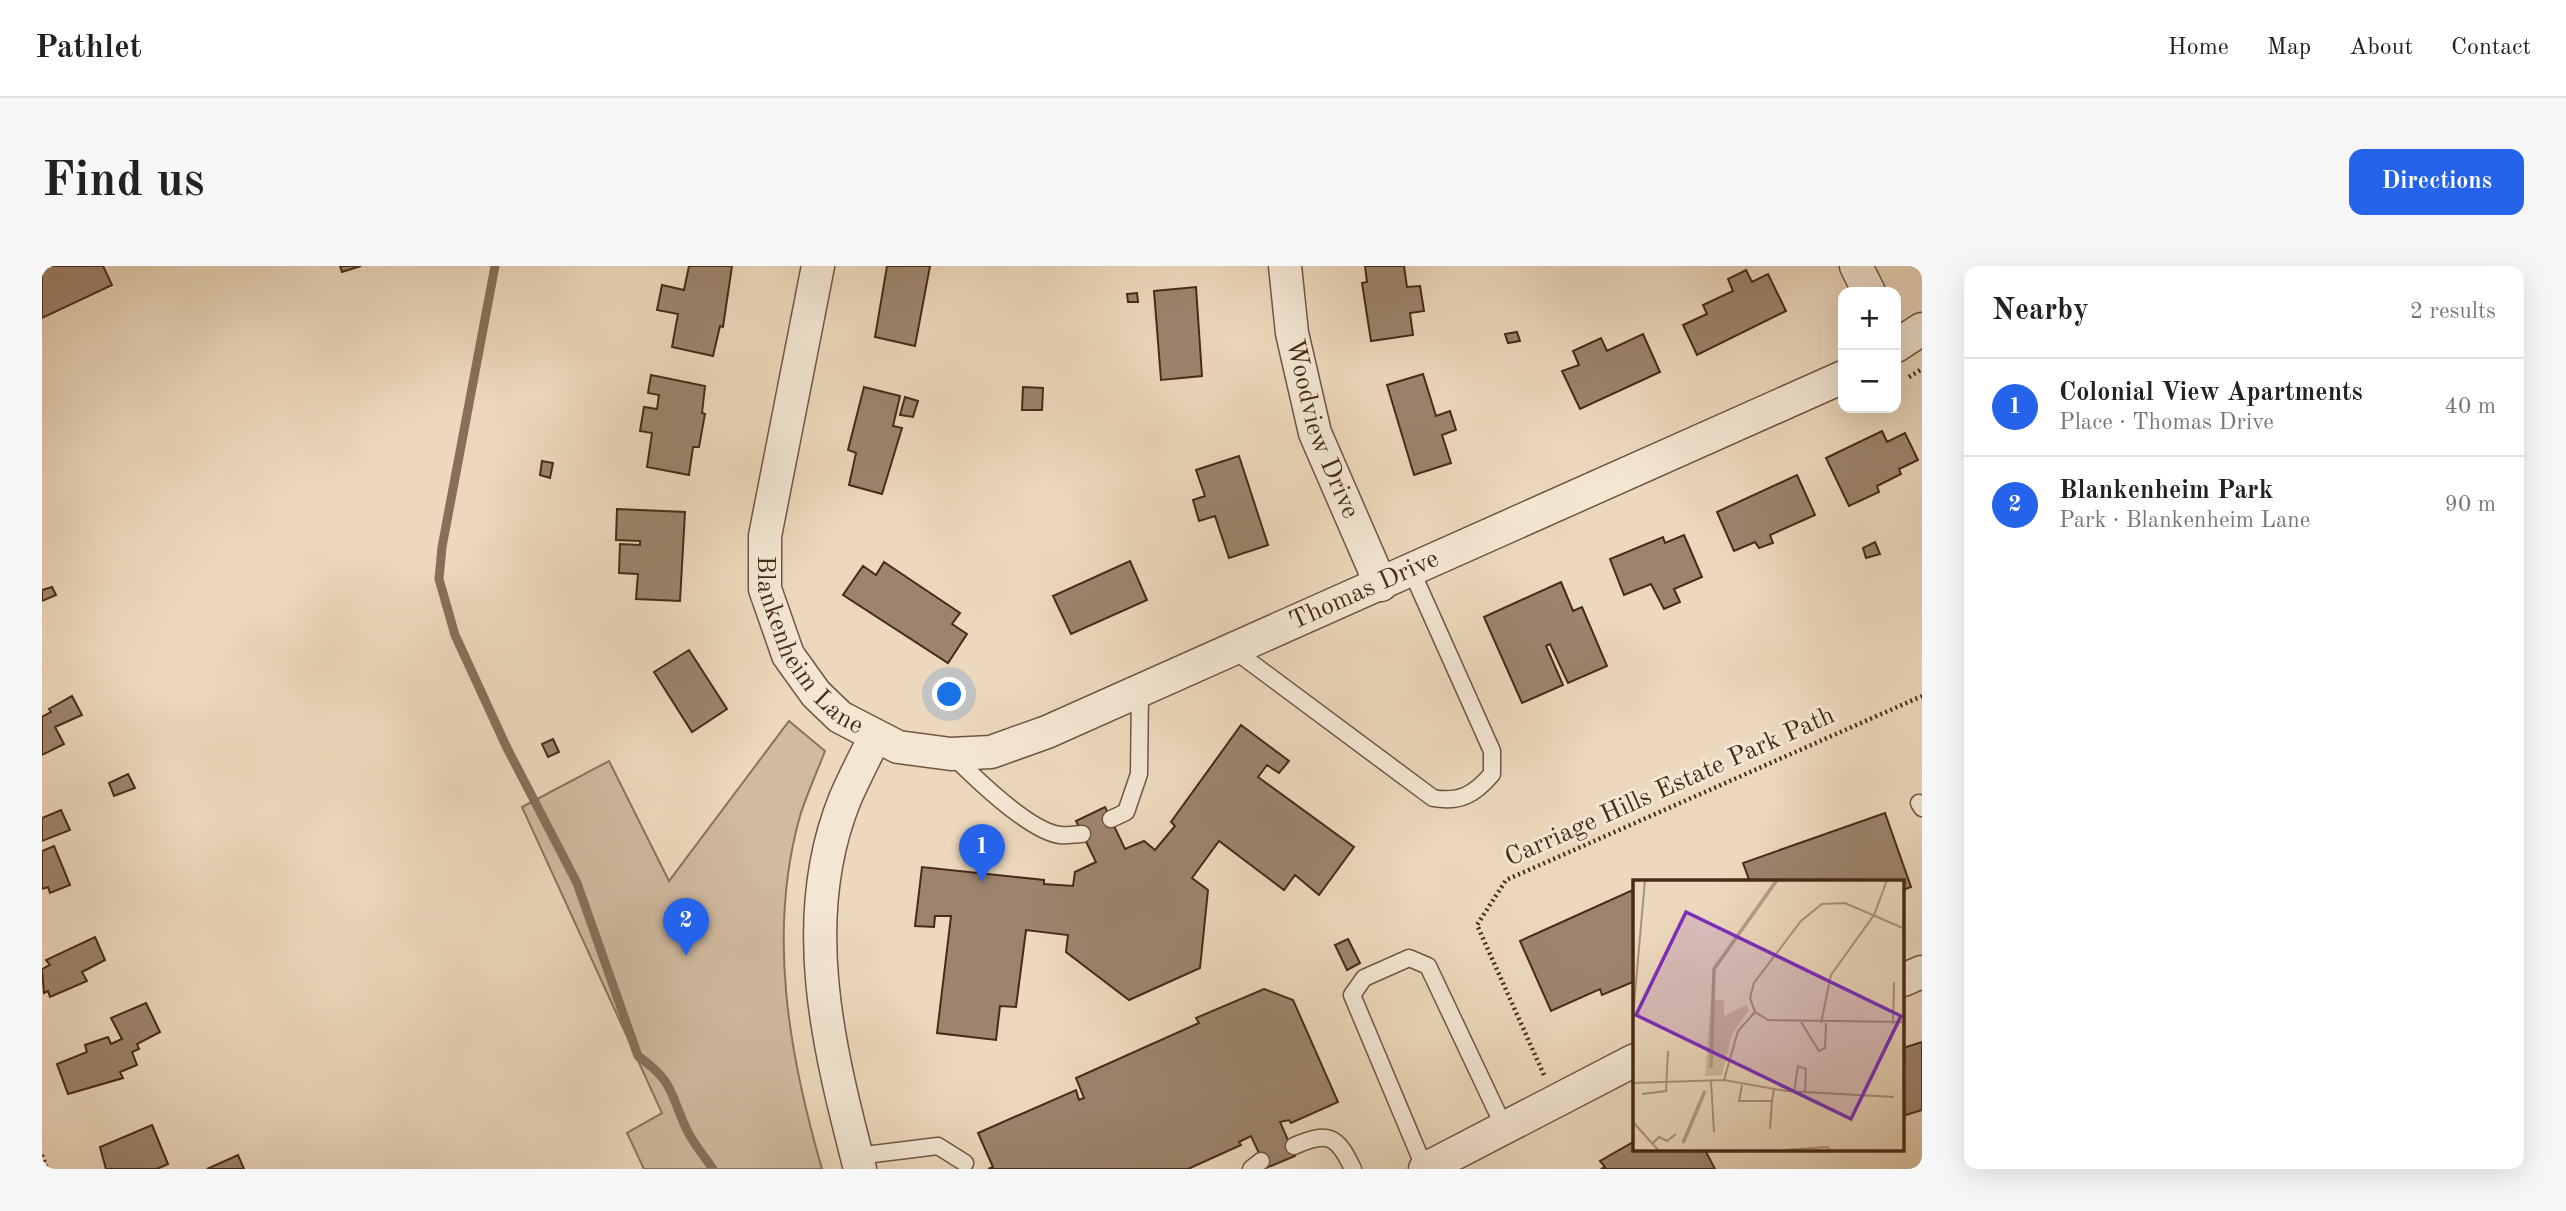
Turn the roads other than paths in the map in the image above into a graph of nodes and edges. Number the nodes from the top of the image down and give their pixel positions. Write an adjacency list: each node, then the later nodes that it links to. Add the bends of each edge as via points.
1 (818, 266): 12 (street, Blankenheim Lane, via 765,536 765,589 788,655 816,694 840,718)
2 (1284, 266): 9 (street, Woodview Drive, via 1292,332 1315,433)
3 (1856, 266): 4 (street)
4 (1866, 287)
5 (1922, 329): 6 (street)
6 (1901, 343)
7 (1838, 379): 8 (street, Thomas Drive)
8 (1412, 572): 9 (street, Thomas Drive); 10 (lane, via 1492,751 1492,774 1464,798 1433,798)
9 (1381, 585): 10 (street, Thomas Drive)
10 (1234, 650): 11 (street, Thomas Drive)
11 (1140, 691): 13 (street, Thomas Drive, via 991,752); 14 (lane, via 1139,774 1126,812)
12 (875, 737): 13 (street, Thomas Drive, via 898,747); 21 (street, Blankenheim Lane, via 845,800 830,850 821,937 823,1003 831,1056)
13 (951, 754): 15 (lane, via 992,794 1038,825 1059,835)
14 (1111, 819)
15 (1082, 834)
16 (1922, 972): 17 (street)
17 (1904, 980)
18 (1633, 1061): 19 (street)
19 (1505, 1129): 24 (street); 24 (lane, via 1428,966 1409,958 1364,978 1352,995)
20 (1294, 1146): 23 (lane, via 1328,1136 1343,1148)
21 (859, 1162): 22 (lane, via 938,1146)
22 (965, 1163)
23 (1353, 1169)
24 (1425, 1169)

